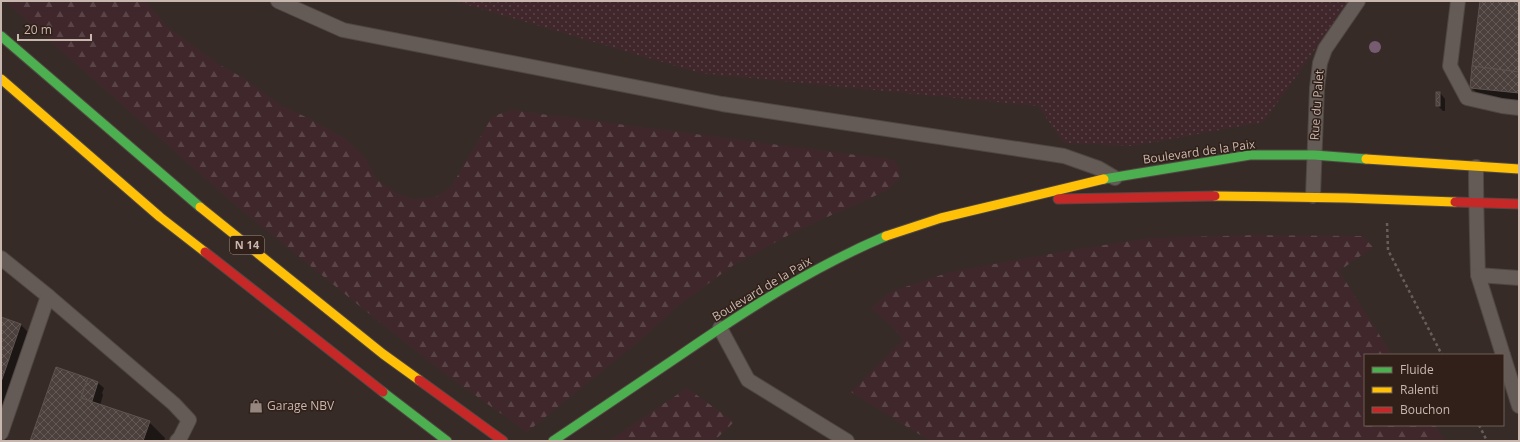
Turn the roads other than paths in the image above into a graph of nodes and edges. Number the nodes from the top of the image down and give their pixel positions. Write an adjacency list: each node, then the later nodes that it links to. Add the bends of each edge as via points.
1 (278, 1): 10 (lane, via 343,30 722,104 1064,156 1098,168)
2 (1358, 1): 7 (lane, Rue du Palet, via 1325,49 1320,63)
3 (1458, 1): 6 (lane, via 1450,66 1467,98)
4 (1, 36): 27 (main road, N 14, via 206,212 383,354)
5 (1, 79): 26 (main road, N 14, via 160,217)
6 (1519, 108)
7 (1314, 154): 8 (main road, Boulevard de la Paix); 10 (main road, Boulevard de la Paix, via 1250,155); 11 (lane, Rue du Palet)
8 (1476, 167): 9 (main road, Boulevard de la Paix); 13 (lane)
9 (1519, 169)
10 (1113, 177): 12 (lane); 14 (main road, Boulevard de la Paix)
11 (1313, 196): 12 (main road, Boulevard de la Paix); 13 (main road, Boulevard de la Paix)
12 (1146, 197): 14 (main road, Boulevard de la Paix, via 1069,198)
13 (1476, 202): 15 (main road, Boulevard de la Paix); 17 (lane)
14 (1005, 203): 20 (main road, Boulevard de la Paix, via 941,218 847,253 796,280)
15 (1519, 204)
16 (1, 258): 19 (lane)
17 (1478, 275): 18 (lane); 21 (lane)
18 (1519, 278)
19 (48, 296): 24 (lane); 25 (lane, via 174,404 189,420)
20 (720, 328): 28 (main road, Boulevard de la Paix); 29 (lane, via 748,380)
21 (1503, 354)
22 (1504, 358): 23 (lane)
23 (1519, 406)
24 (1, 433)
25 (177, 441)
26 (447, 441)
27 (503, 441)
28 (554, 441)
29 (847, 441)

